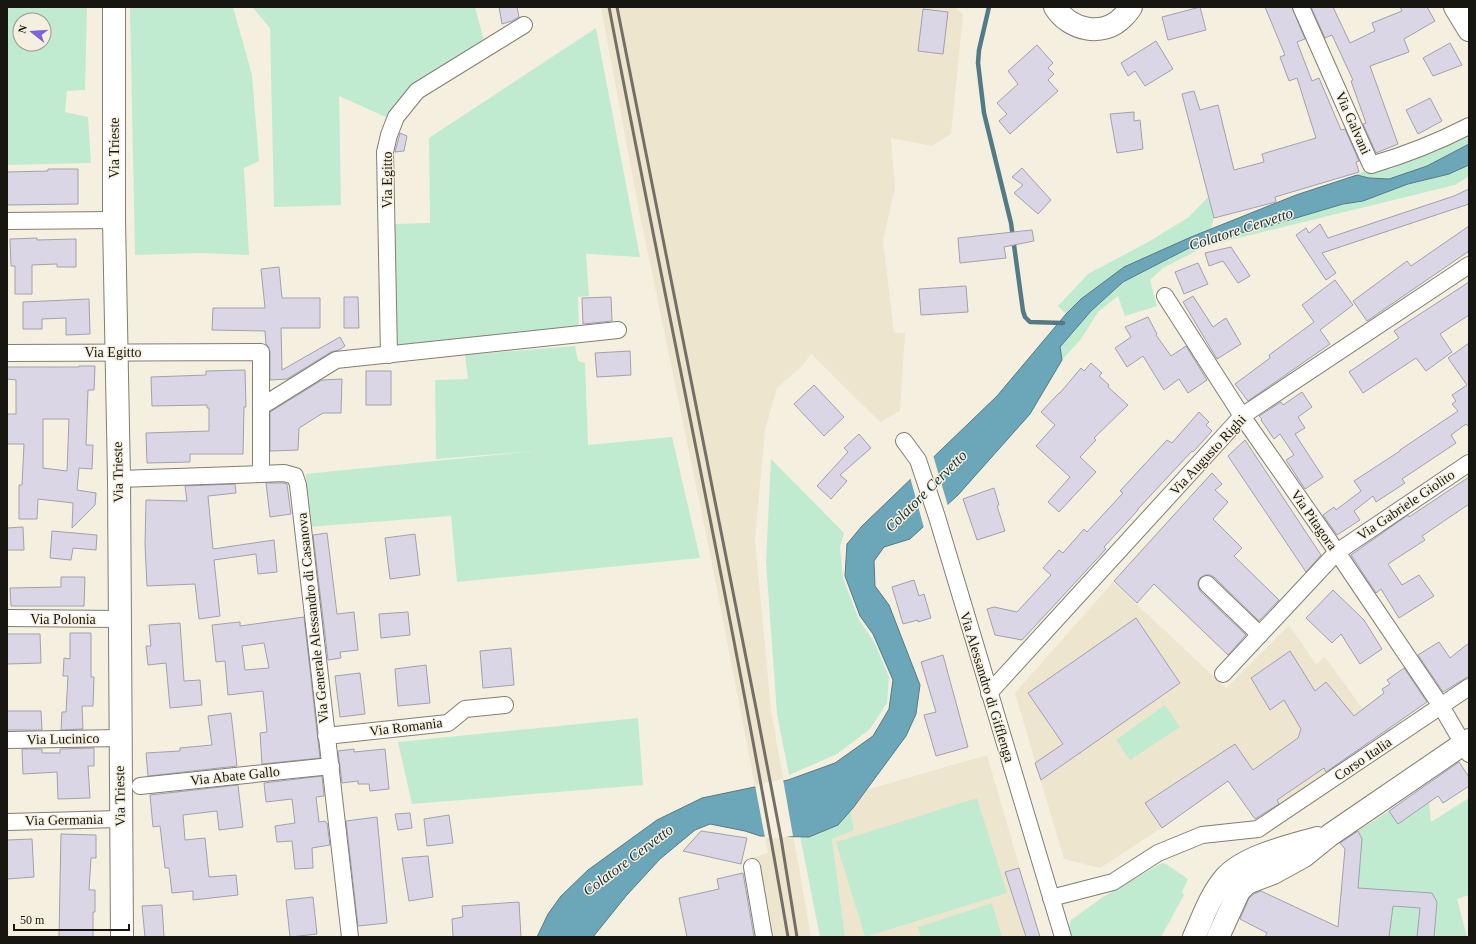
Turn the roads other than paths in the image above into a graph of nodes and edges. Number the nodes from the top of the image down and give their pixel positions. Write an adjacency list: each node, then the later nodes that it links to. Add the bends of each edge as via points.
1 (114, 7): 9 (street, Via Trieste)
2 (1055, 7): 5 (street, via 1064,19 1089,30 1111,26)
3 (1301, 7): 8 (street, Via Galvani, via 1371,165 1403,155)
4 (1455, 7): 7 (street)
5 (1133, 8)
6 (524, 25): 16 (street, Via Egitto, via 417,91 396,117 385,152)
7 (1469, 30)
8 (1469, 126)
9 (114, 220): 10 (street); 14 (street, Via Trieste)
10 (7, 221)
11 (1469, 265): 18 (street, Via Augusto Righi)
12 (1165, 296): 18 (street, Via Pitagora)
13 (618, 330): 16 (street)
14 (116, 352): 15 (street, Via Egitto); 17 (street, Via Egitto, via 260,352); 22 (street, Via Trieste)
15 (7, 353)
16 (389, 355): 17 (street, via 336,360)
17 (262, 406): 21 (street, Via Egitto)
18 (1242, 416): 23 (street, Via Pitagora); 30 (street, Via Augusto Righi)
19 (904, 441): 30 (street, Via Alessandro di Gifflenga, via 918,460)
20 (1469, 463): 23 (street, Via Gabriele Giolito)
21 (261, 474): 22 (street, Via Generale Alessandro di Casanova); 33 (street, Via Generale Alessandro di Casanova, via 284,473 295,476 298,485)
22 (118, 479): 26 (street, Via Trieste)
23 (1337, 552): 27 (street, Via Gabriele Giolito); 32 (street, Via Pitagora)
24 (1207, 584): 27 (street)
25 (7, 618): 26 (street, Via Polonia)
26 (119, 619): 34 (street, Via Trieste)
27 (1260, 634): 28 (street, Via Gabriele Giolito)
28 (1224, 674)
29 (1469, 688): 32 (street, Corso Italia)
30 (989, 694): 43 (street, Via Alessandro di Gifflenga)
31 (505, 705): 33 (street, Via Romania, via 465,709 448,723)
32 (1441, 706): 36 (street, Via Pitagora); 43 (street, Corso Italia, via 1258,830 1202,834 1158,854 1113,882)
33 (326, 736): 37 (street, Via Generale Alessandro di Casanova)
34 (120, 738): 35 (street, Via Lucinico); 39 (street, Via Trieste)
35 (7, 740)
36 (1467, 746): 41 (street)
37 (330, 766): 38 (street, Via Abate Gallo); 45 (street, Via Generale Alessandro di Casanova)
38 (140, 786)
39 (120, 819): 40 (street, Via Germania); 44 (street, Via Trieste)
40 (7, 822)
41 (1330, 834): 48 (street, via 1268,853 1239,866 1226,877 1215,892); 49 (street, via 1304,856 1273,873 1247,883 1239,891)
42 (752, 867): 46 (street)
43 (1051, 898): 47 (street, Via Alessandro di Gifflenga)
44 (122, 937)
45 (350, 937)
46 (764, 937)
47 (1063, 937)
48 (1194, 937)
49 (1218, 937)

